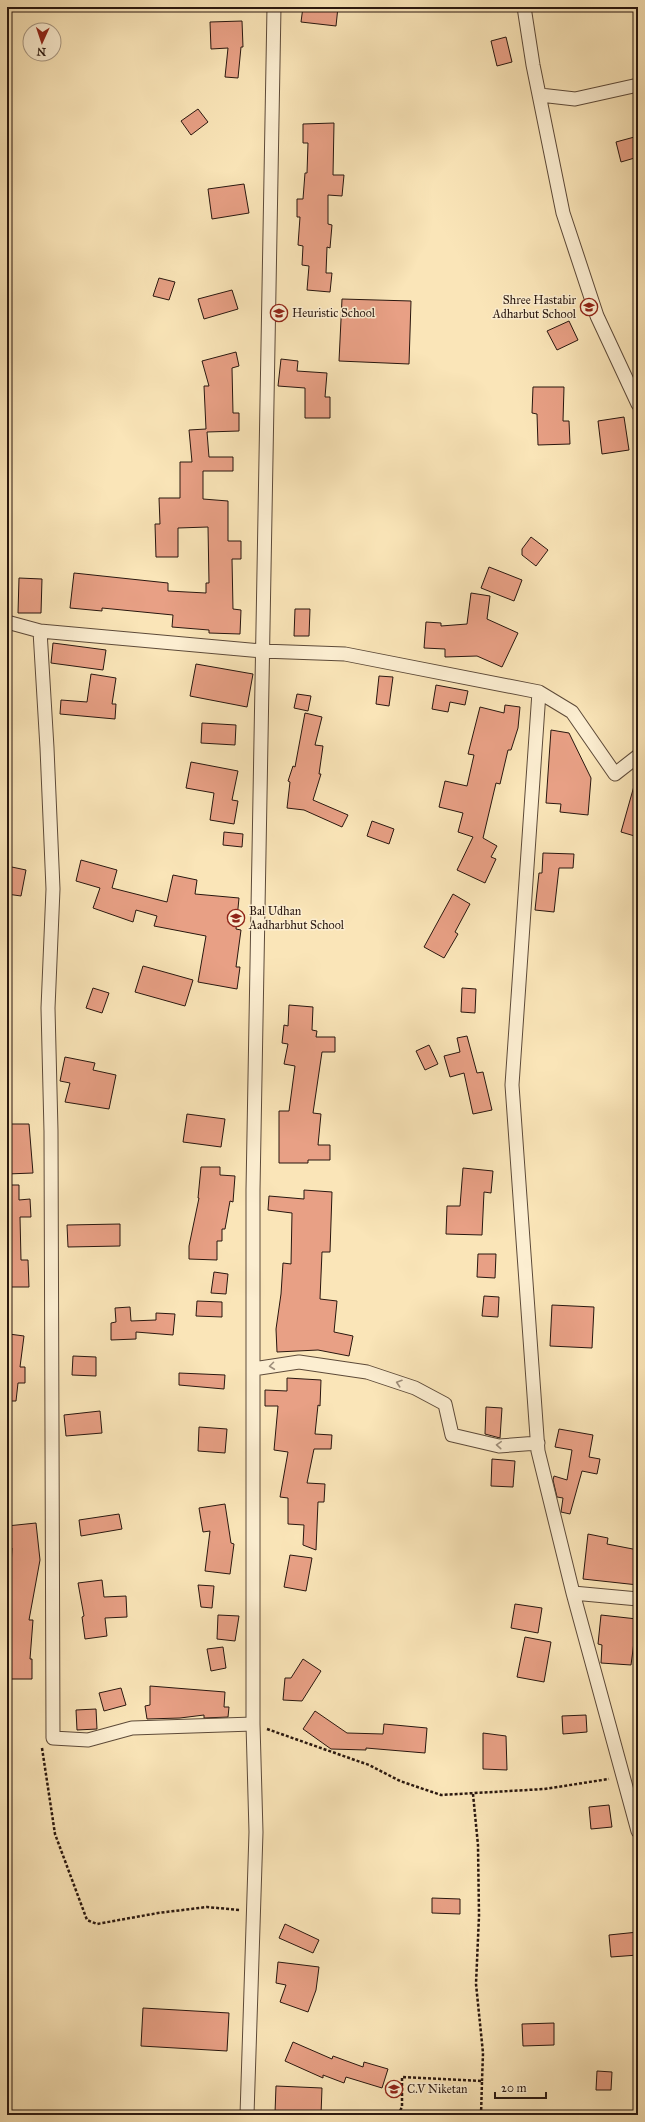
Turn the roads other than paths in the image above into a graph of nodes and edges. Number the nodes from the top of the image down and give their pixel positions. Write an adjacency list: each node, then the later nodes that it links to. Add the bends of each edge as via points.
1 (274, 7): 8 (street)
2 (524, 7): 4 (street)
3 (638, 85): 4 (street, via 574,99)
4 (540, 95): 5 (street, via 563,213 597,316)
5 (638, 404)
6 (7, 622): 7 (street)
7 (40, 631): 8 (street); 15 (street, via 52,889 48,1008 51,1131 53,1738 88,1740 132,1728)
8 (262, 651): 9 (street, via 345,654); 11 (street, via 252,1190)
9 (539, 692): 10 (street, via 572,712 615,774); 12 (street, via 512,1085)
10 (638, 756)
11 (253, 1368): 12 (street, one-way to 11, via 499,1446 452,1435 445,1404 415,1388 367,1372 299,1362); 15 (street)
12 (538, 1443): 13 (street)
13 (573, 1593): 14 (street); 16 (street)
14 (638, 1599)
15 (253, 1724): 17 (street, via 256,1832)
16 (638, 1831)
17 (247, 2115)

